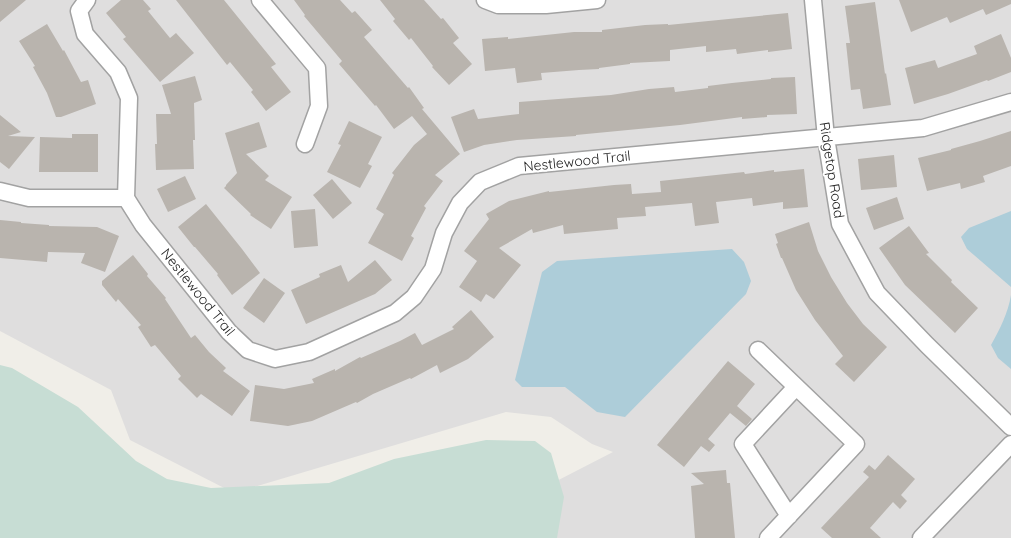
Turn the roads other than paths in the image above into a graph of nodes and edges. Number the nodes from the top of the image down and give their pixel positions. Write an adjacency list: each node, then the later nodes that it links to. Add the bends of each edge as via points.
1 (87, 0): 10 (street, via 79,11 85,34 118,72 129,98)
2 (260, 0): 8 (street, via 317,68 319,106)
3 (485, 0): 4 (street, via 498,6)
4 (597, 0)
5 (813, 0): 7 (street, Ridgetop Road)
6 (1011, 102): 7 (street, Nestlewood Trail, via 923,128)
7 (826, 138): 10 (street, Nestlewood Trail, via 519,166 480,182 460,202 444,233 433,269 414,297 396,313 309,352 275,359 248,350 229,332 143,225); 13 (street, Ridgetop Road, via 840,224 877,293)
8 (305, 144)
9 (0, 191): 10 (street, via 29,198)
10 (126, 198)
11 (758, 350): 12 (street)
12 (796, 387): 15 (street, via 743,444); 15 (street, via 856,444)
13 (1011, 427)
14 (1011, 444): 17 (street)
15 (789, 516): 16 (street)
16 (768, 538)
17 (920, 538)

